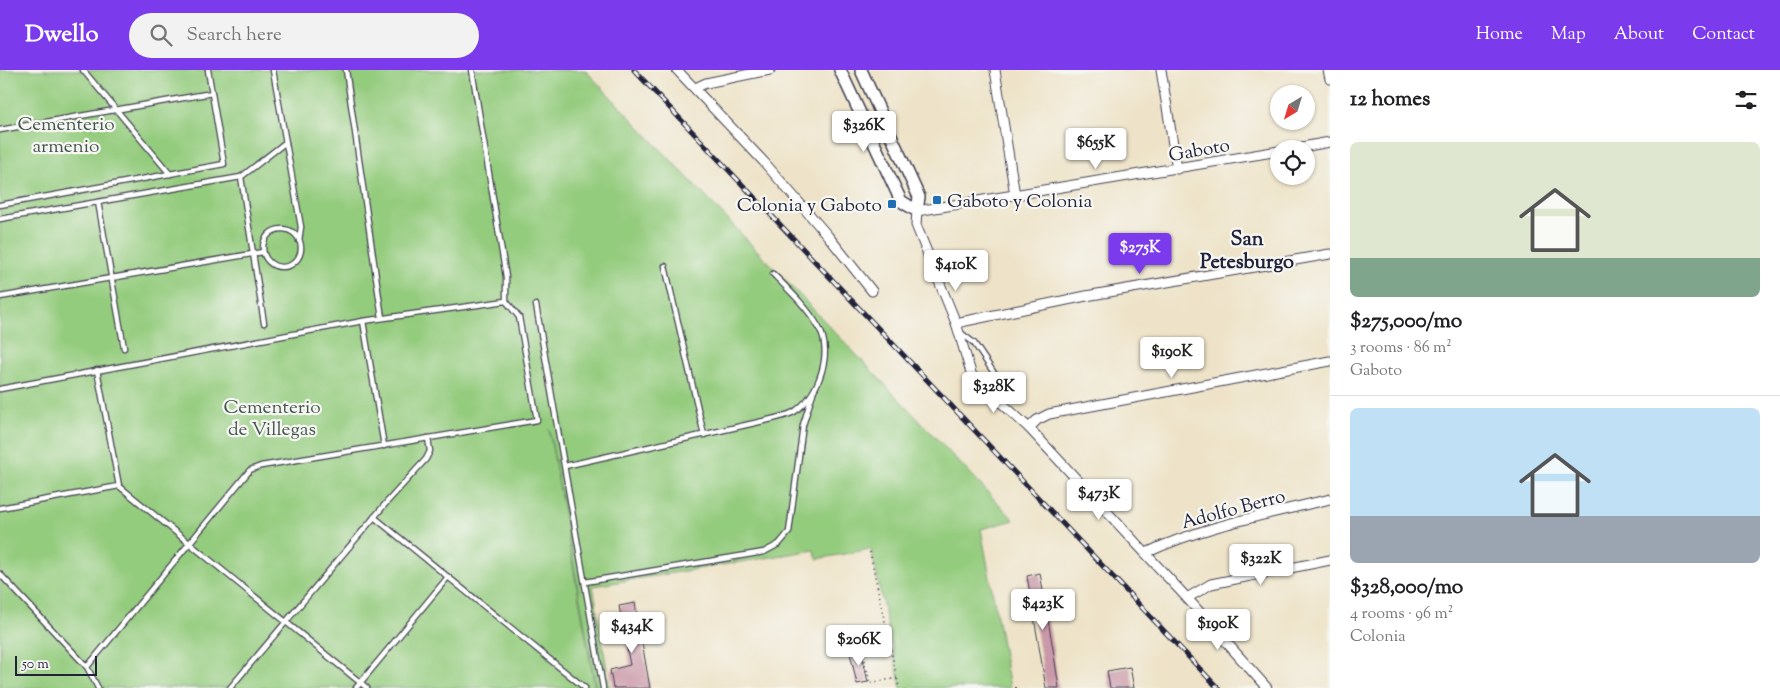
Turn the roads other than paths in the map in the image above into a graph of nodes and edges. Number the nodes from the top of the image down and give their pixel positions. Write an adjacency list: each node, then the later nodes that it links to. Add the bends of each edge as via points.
1 (83, 70): 16 (lane)
2 (208, 70): 15 (lane)
3 (273, 70): 18 (lane)
4 (346, 70): 41 (lane)
5 (472, 70): 39 (lane, via 503,259)
6 (677, 70): 14 (street)
7 (770, 70): 14 (street, via 706,82)
8 (840, 70): 28 (street, via 901,201)
9 (861, 70): 28 (street, via 919,197)
10 (995, 70): 25 (street)
11 (1161, 70): 22 (street)
12 (1328, 70): 13 (street)
13 (1330, 79)
14 (695, 88): 37 (street, via 819,225)
15 (212, 93): 16 (lane); 23 (lane, via 224,164)
16 (117, 110): 17 (lane); 23 (lane)
17 (0, 130)
18 (286, 142): 24 (lane); 30 (lane, via 301,227)
19 (1330, 142): 20 (street)
20 (1315, 145)
21 (1270, 153): 22 (street, Gaboto)
22 (1178, 169): 25 (street, Gaboto)
23 (170, 174): 27 (lane)
24 (241, 177): 26 (lane); 32 (lane)
25 (1015, 195): 28 (street, Gaboto)
26 (98, 202): 29 (lane); 36 (lane)
27 (0, 205)
28 (916, 211): 44 (street, via 917,231)
29 (0, 219)
30 (299, 241): 31 (lane, via 291,232 279,230 268,235 262,246); 31 (lane, via 298,258 284,267 273,265)
31 (263, 252): 32 (lane)
32 (253, 254): 36 (lane); 43 (lane)
33 (1330, 254): 44 (street, via 1086,296)
34 (665, 266): 52 (lane)
35 (773, 274): 48 (lane, via 800,302 822,336 824,365)
36 (112, 278): 38 (lane); 45 (lane)
37 (872, 291)
38 (0, 297)
39 (506, 301): 41 (lane); 53 (lane, via 520,317 537,420)
40 (536, 305): 55 (lane)
41 (382, 318): 42 (lane)
42 (363, 321): 47 (lane); 54 (lane)
43 (264, 323)
44 (958, 328): 50 (street, via 970,372); 50 (lane, via 974,343 1000,382)
45 (124, 348)
46 (1330, 362): 51 (street, via 1049,414)
47 (97, 370): 49 (lane); 56 (lane)
48 (816, 387): 52 (lane, via 798,408 787,415); 65 (lane, via 803,425 789,532 779,544 764,552)
49 (0, 389)
50 (997, 400): 51 (street)
51 (1029, 428): 61 (street)
52 (704, 435): 55 (lane)
53 (428, 438): 54 (lane); 59 (lane, via 428,456)
54 (384, 446): 60 (lane, via 250,470)
55 (565, 466): 65 (lane)
56 (119, 486): 58 (lane); 60 (lane)
57 (1330, 499): 61 (street, Adolfo Berro, via 1208,530)
58 (0, 508)
59 (374, 517): 64 (lane); 67 (lane)
60 (191, 543): 67 (lane); 68 (lane)
61 (1146, 553): 66 (street)
62 (1330, 560): 66 (street, via 1211,584)
63 (0, 574): 68 (lane)
64 (448, 577): 69 (lane); 74 (lane)
65 (585, 582): 75 (lane)
66 (1187, 598): 76 (street)
67 (286, 621): 69 (lane); 71 (lane)
68 (87, 667): 70 (lane)
69 (360, 682): 72 (lane); 73 (lane)
70 (98, 688)
71 (230, 688)
72 (356, 688)
73 (367, 688)
74 (585, 688)
75 (604, 688)
76 (1266, 688)

